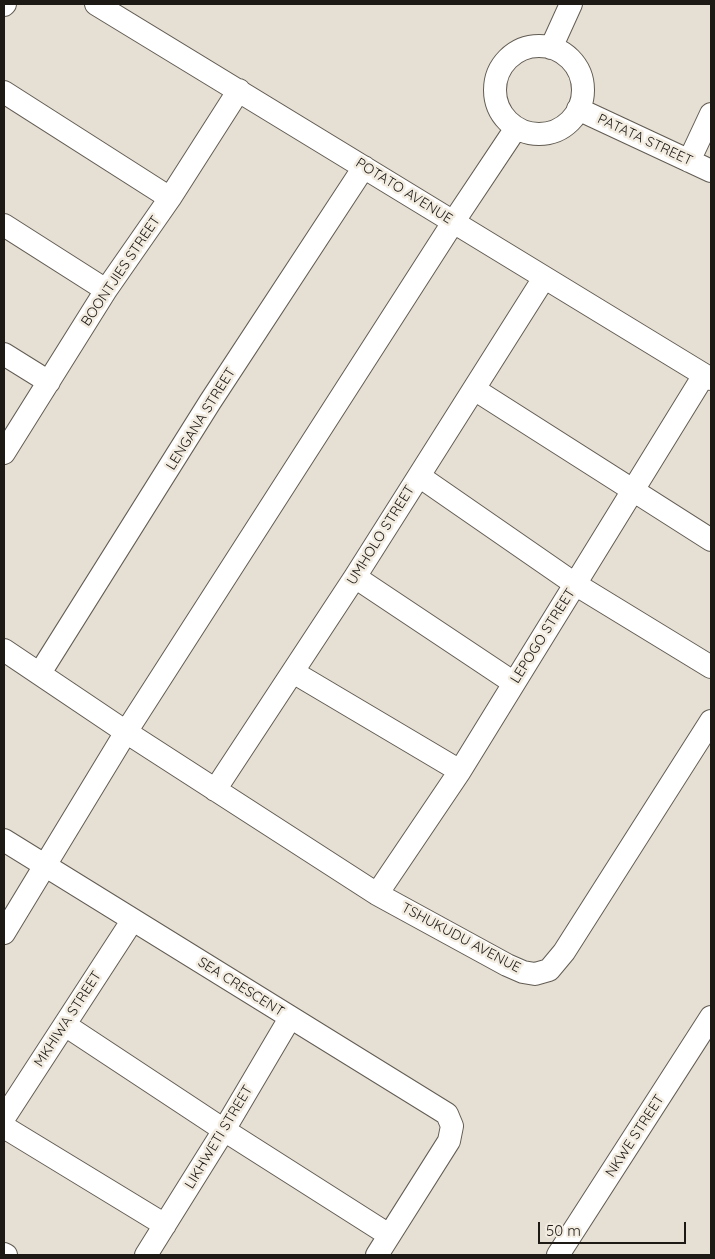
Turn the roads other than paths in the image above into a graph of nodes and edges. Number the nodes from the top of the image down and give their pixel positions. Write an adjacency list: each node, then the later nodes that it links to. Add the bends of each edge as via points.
1 (96, 4): 4 (street, POTATO AVENUE)
2 (571, 4): 3 (street)
3 (551, 48): 6 (street, via 567,56 576,67 582,81); 8 (street, via 541,45 514,53 496,76 497,106)
4 (239, 90): 10 (street, POTATO AVENUE); 12 (street, BOONTJIES STREET)
5 (4, 92): 12 (street)
6 (578, 109): 8 (street, via 570,121 545,134); 9 (street, PATATA STREET)
7 (711, 114): 9 (street)
8 (516, 128): 13 (street)
9 (689, 161): 11 (street, PATATA STREET)
10 (364, 166): 13 (street, POTATO AVENUE); 30 (street, LENGANA STREET, via 210,402)
11 (711, 171)
12 (170, 198): 16 (street, BOONTJIES STREET)
13 (454, 221): 15 (street, POTATO AVENUE); 33 (street)
14 (4, 225): 16 (street)
15 (544, 278): 18 (street, POTATO AVENUE); 20 (street, UMHOLO STREET)
16 (106, 290): 19 (street, BOONTJIES STREET)
17 (4, 354): 19 (street)
18 (708, 377): 23 (street, LEPOGO STREET)
19 (49, 382): 21 (street, BOONTJIES STREET)
20 (474, 389): 22 (street, UMHOLO STREET); 23 (street)
21 (4, 454)
22 (419, 476): 25 (street, UMHOLO STREET); 26 (street)
23 (632, 492): 24 (street); 26 (street, LEPOGO STREET)
24 (711, 540)
25 (355, 577): 29 (street, UMHOLO STREET); 31 (street)
26 (575, 584): 28 (street); 31 (street, LEPOGO STREET)
27 (4, 650): 30 (street, TSHUKUDU AVENUE)
28 (711, 667)
29 (293, 672): 34 (street); 35 (street, UMHOLO STREET)
30 (40, 673): 33 (street, TSHUKUDU AVENUE)
31 (514, 683): 34 (street, LEPOGO STREET)
32 (711, 721): 38 (street, TSHUKUDU AVENUE, via 550,970 535,974 507,965)
33 (126, 732): 35 (street, TSHUKUDU AVENUE); 37 (street)
34 (460, 771): 38 (street, LEPOGO STREET)
35 (214, 790): 38 (street, TSHUKUDU AVENUE)
36 (4, 840): 37 (street, SEA CRESCENT)
37 (46, 866): 39 (street, SEA CRESCENT); 40 (street)
38 (378, 894)
39 (132, 921): 42 (street, SEA CRESCENT); 43 (street, MKHIWA STREET)
40 (4, 933)
41 (711, 1017): 51 (street, NKWE STREET)
42 (290, 1018): 46 (street, LIKHWETI STREET); 48 (street, SEA CRESCENT, via 447,1114 452,1126 449,1141)
43 (65, 1025): 44 (street, MKHIWA STREET); 46 (street)
44 (4, 1118)
45 (4, 1126): 47 (street)
46 (224, 1130): 47 (street, LIKHWETI STREET); 48 (street)
47 (165, 1225): 49 (street, LIKHWETI STREET)
48 (389, 1236): 50 (street)
49 (146, 1255)
50 (377, 1255)
51 (558, 1255)

